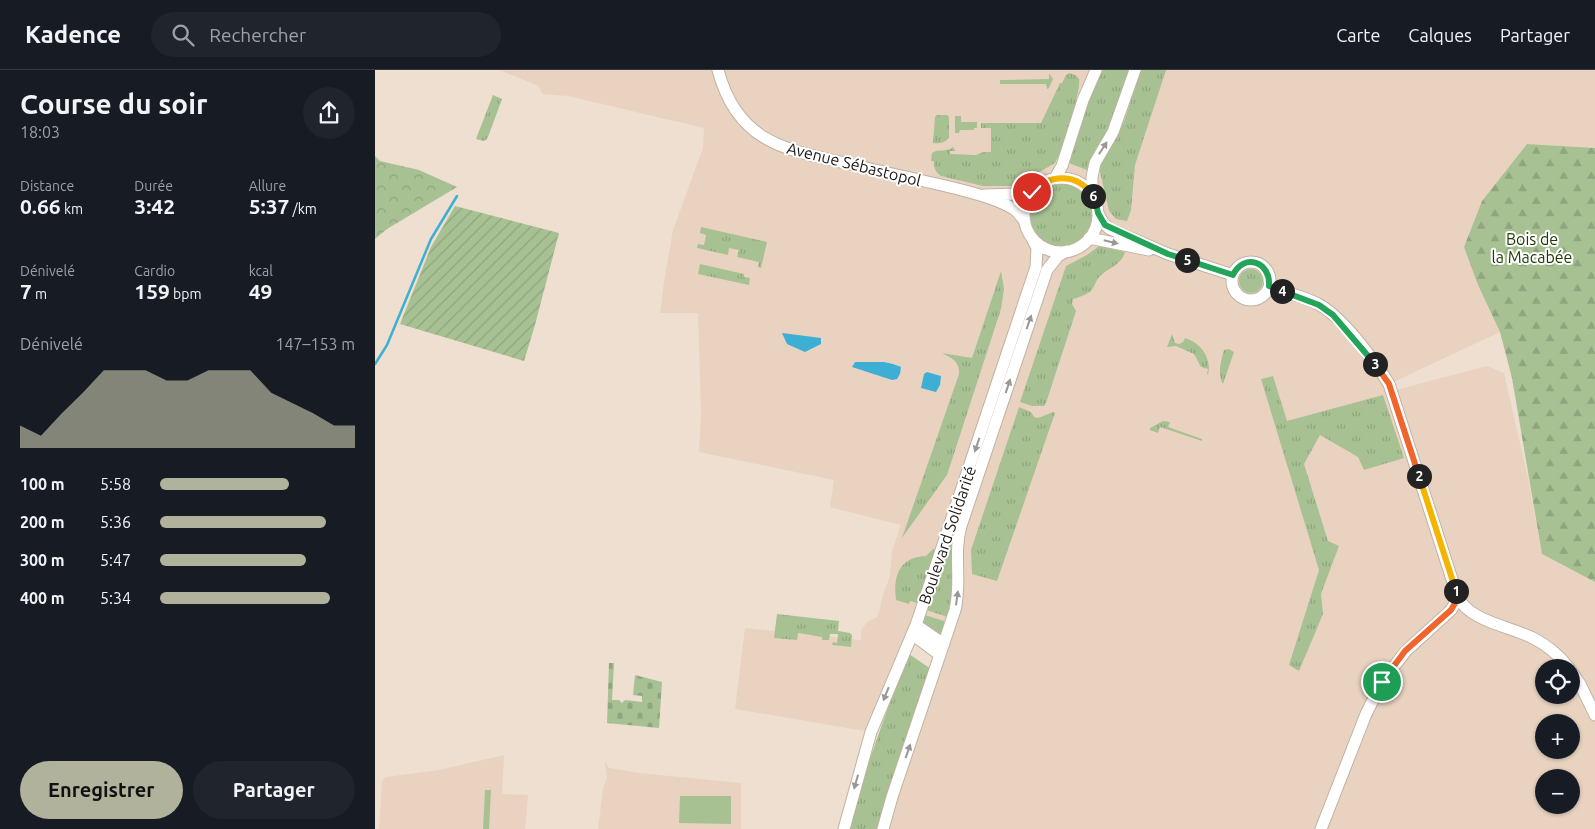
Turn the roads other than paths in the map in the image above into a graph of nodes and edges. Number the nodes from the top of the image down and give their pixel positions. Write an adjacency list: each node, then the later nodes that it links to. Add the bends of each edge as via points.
1 (718, 70): 7 (main road, Avenue Sébastopol, via 736,112 763,137 782,148)
2 (1097, 70): 4 (main road)
3 (1135, 70): 6 (main road, one-way to 3, via 1095,163 1113,132)
4 (1055, 178): 5 (main road); 6 (main road, via 1079,183)
5 (1032, 192): 7 (main road, Avenue Sébastopol); 9 (main road, via 1026,202)
6 (1092, 194): 8 (main road)
7 (982, 195): 9 (main road, Avenue Sébastopol, via 1014,210)
8 (1098, 213): 11 (main road); 13 (main road, via 1110,229)
9 (1025, 222): 10 (main road)
10 (1032, 238): 12 (main road, via 1045,248); 19 (main road, Boulevard Solidarité, one-way to 19, via 1037,248 1036,267)
11 (1089, 238): 12 (main road); 13 (main road, one-way to 13)
12 (1067, 251): 20 (main road, Boulevard Solidarité, one-way to 12, via 959,587 957,544 961,526 1047,270 1058,256)
13 (1168, 254): 14 (main road)
14 (1233, 275): 15 (main road, via 1245,263 1256,263 1267,272); 15 (main road, via 1234,290 1246,299 1260,297)
15 (1269, 286): 16 (main road, via 1319,305 1333,315 1389,384)
16 (1458, 598): 17 (main road); 18 (main road)
17 (1469, 612): 18 (main road); 21 (main road, via 1532,637)
18 (1434, 626): 26 (main road, via 1400,656 1382,682 1361,725)
19 (914, 629): 20 (main road); 24 (main road, Boulevard Solidarité, one-way to 24, via 871,732)
20 (942, 650): 25 (main road, Boulevard Solidarité, one-way to 20)
21 (1561, 659)
22 (1580, 684): 23 (main road)
23 (1595, 715)
24 (844, 829)
25 (883, 829)
26 (1321, 829)

